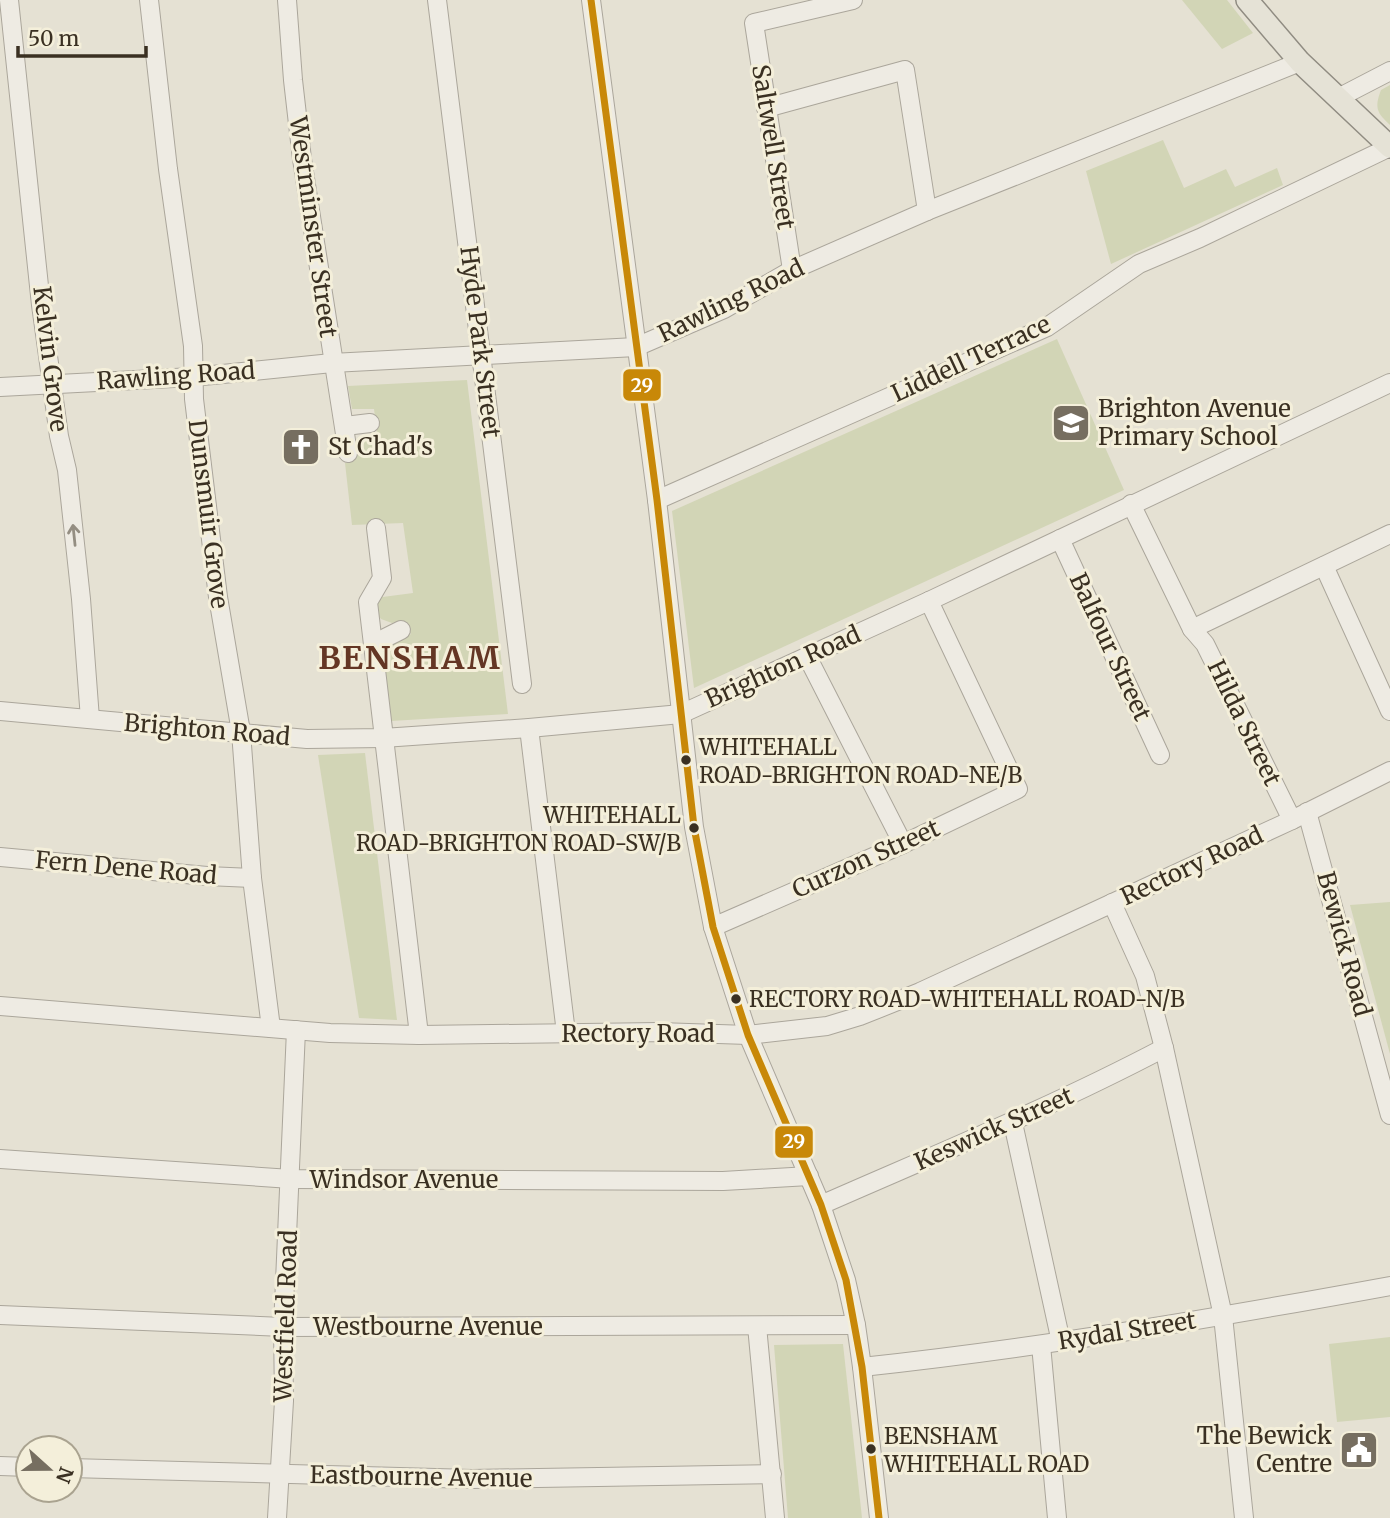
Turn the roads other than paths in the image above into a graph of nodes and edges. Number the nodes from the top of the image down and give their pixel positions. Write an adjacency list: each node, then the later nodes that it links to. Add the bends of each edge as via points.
1 (9, 0): 20 (street, Kelvin Grove)
2 (149, 0): 18 (street, Dunsmuir Grove, via 193,346)
3 (288, 0): 17 (street, Westminster Street, via 302,159)
4 (437, 0): 16 (street, Hyde Park Street)
5 (591, 0): 15 (street)
6 (853, 0): 11 (street, Saltwell Street, via 754,23)
7 (1247, 0): 8 (main road)
8 (1300, 62): 10 (main road); 13 (street, Rawling Road)
9 (1390, 71): 10 (street)
10 (1338, 98): 12 (main road)
11 (766, 108): 13 (street, via 905,70); 14 (street, Saltwell Street)
12 (1390, 147): 25 (street, Liddell Terrace, via 1139,264 1047,327)
13 (927, 211): 14 (street, Rawling Road)
14 (792, 270): 15 (street, Rawling Road, via 724,309)
15 (636, 347): 16 (street, Rawling Road); 25 (street)
16 (481, 354): 17 (street, Rawling Road); 36 (street, Hyde Park Street)
17 (332, 363): 18 (street, Rawling Road); 23 (street, Westminster Street)
18 (193, 377): 20 (street, Rawling Road); 42 (street, Dunsmuir Grove, via 218,597)
19 (1390, 383): 26 (street, Brighton Road)
20 (52, 384): 21 (street, Rawling Road); 40 (street, Kelvin Grove, one-way to 20, via 67,470)
21 (0, 387)
22 (370, 423): 23 (street)
23 (345, 426): 24 (street, Westminster Street)
24 (348, 453)
25 (657, 500): 39 (street)
26 (1131, 504): 29 (street, Brighton Road); 32 (street, Hilda Street)
27 (376, 528): 34 (street, via 382,578 368,602)
28 (1390, 534): 30 (street)
29 (1060, 539): 31 (street, Brighton Road); 44 (street, Balfour Street)
30 (1324, 566): 32 (street); 37 (street)
31 (929, 601): 35 (street, Brighton Road); 47 (street, Curzon Street, via 1018,789)
32 (1192, 629): 46 (street, Hilda Street, via 1205,644)
33 (401, 630): 34 (street)
34 (373, 645): 43 (street)
35 (807, 656): 39 (street, Brighton Road); 47 (street)
36 (522, 684)
37 (1390, 710)
38 (0, 711): 40 (street, Brighton Road)
39 (681, 714): 41 (street, Brighton Road); 51 (street, via 694,827)
40 (90, 719): 42 (street, Brighton Road)
41 (529, 728): 43 (street, Brighton Road); 55 (street)
42 (241, 732): 43 (street, Brighton Road, via 307,739); 49 (street, Dunsmuir Grove)
43 (383, 738): 56 (street)
44 (1160, 755)
45 (1390, 771): 46 (street, Rectory Road)
46 (1299, 816): 50 (street, Rectory Road); 59 (street, Bewick Road)
47 (903, 844): 51 (street, Curzon Street)
48 (0, 856): 49 (street, Fern Dene Road)
49 (252, 878): 53 (street, Dunsmuir Grove)
50 (1112, 903): 57 (street, Rectory Road, via 860,1016 827,1026); 58 (street, via 1145,976)
51 (713, 927): 57 (street)
52 (0, 1006): 53 (street, Rectory Road)
53 (271, 1028): 54 (street, Rectory Road)
54 (296, 1030): 56 (street, Rectory Road); 63 (street, Westfield Road)
55 (566, 1033): 56 (street, Rectory Road); 57 (street, Rectory Road)
56 (419, 1034)
57 (748, 1035): 62 (street)
58 (1164, 1048): 60 (street, Keswick Street); 67 (street)
59 (1390, 1115)
60 (1013, 1122): 64 (street, Keswick Street); 71 (street)
61 (0, 1158): 63 (street, Windsor Avenue)
62 (809, 1176): 63 (street, Windsor Avenue, via 723,1181); 64 (street)
63 (291, 1179): 70 (street, Westfield Road)
64 (821, 1205): 68 (street)
65 (1390, 1286): 67 (street, Rydal Street)
66 (0, 1315): 70 (street, Westbourne Avenue)
67 (1223, 1316): 71 (street, Rydal Street); 81 (street)
68 (856, 1325): 69 (street, Westbourne Avenue); 73 (street)
69 (757, 1326): 70 (street, Westbourne Avenue); 75 (street)
70 (283, 1327): 76 (street, Westfield Road)
71 (1061, 1342): 72 (street, Rydal Street)
72 (1041, 1345): 73 (street, Rydal Street); 80 (street)
73 (862, 1367): 79 (street)
74 (84, 1468): 76 (street, Eastbourne Avenue)
75 (772, 1474): 76 (street, Eastbourne Avenue, via 472,1479); 78 (street)
76 (279, 1475): 77 (street, Westfield Road)
77 (277, 1518)
78 (775, 1518)
79 (879, 1518)
80 (1057, 1518)
81 (1244, 1518)

